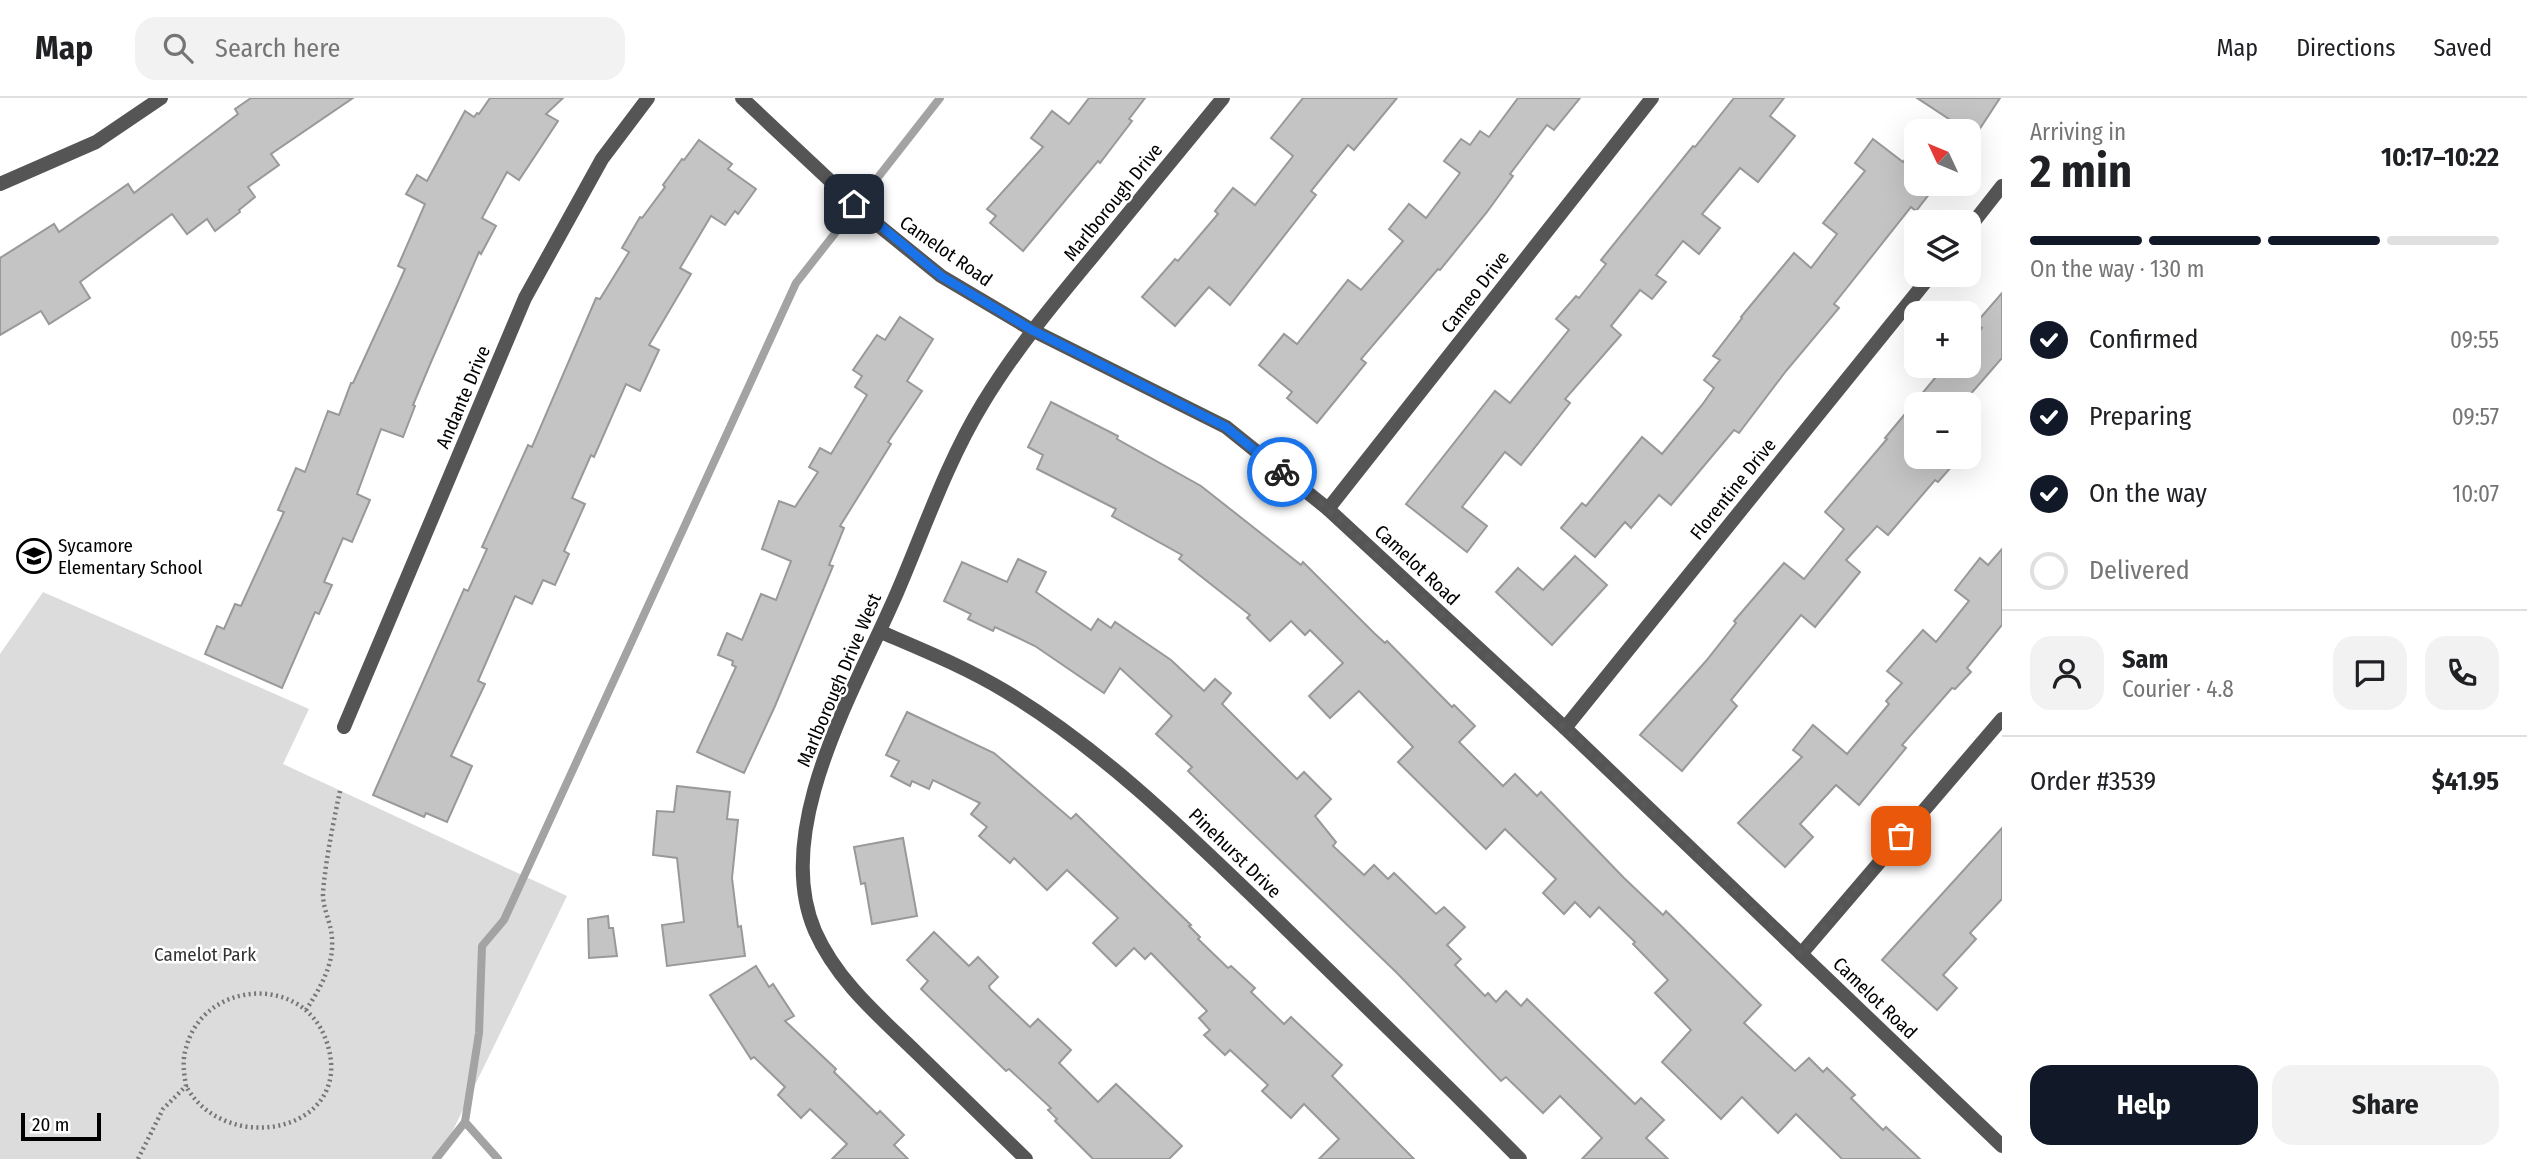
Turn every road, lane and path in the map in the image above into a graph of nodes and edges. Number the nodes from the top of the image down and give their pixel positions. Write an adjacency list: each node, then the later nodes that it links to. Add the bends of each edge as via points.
1 (161, 98): 6 (street, via 96,142)
2 (648, 98): 14 (street, Andante Drive, via 602,159 525,298)
3 (742, 98): 10 (street, Camelot Road, via 892,237 941,276)
4 (1223, 98): 10 (street, Marlborough Drive)
5 (1652, 98): 11 (street, Cameo Drive)
6 (0, 184)
7 (2002, 186): 8 (street)
8 (1981, 213)
9 (1921, 287): 15 (street, Florentine Drive)
10 (1032, 330): 11 (street, Camelot Road, via 1226,427); 12 (street, Marlborough Drive West, via 982,404 957,452)
11 (1328, 509): 15 (street, Camelot Road)
12 (881, 632): 24 (street, Marlborough Drive West, via 817,779 803,866 814,930 853,991); 25 (street, Pinehurst Drive, via 956,664 1006,692 1097,755 1198,844)
13 (2002, 719): 17 (street)
14 (344, 727)
15 (1565, 728): 17 (street, Camelot Road)
16 (340, 790): 18 (path, via 323,896 332,941 328,967)
17 (1801, 954): 22 (street, Camelot Road)
18 (306, 1010): 19 (path, via 272,994 236,996 218,1004 193,1031 186,1048); 21 (path, via 326,1038 331,1072 320,1105)
19 (186, 1086): 20 (path); 23 (path, via 163,1109)
20 (202, 1116)
21 (303, 1124)
22 (2002, 1146)
23 (138, 1159)
24 (1026, 1159)
25 (1520, 1159)

